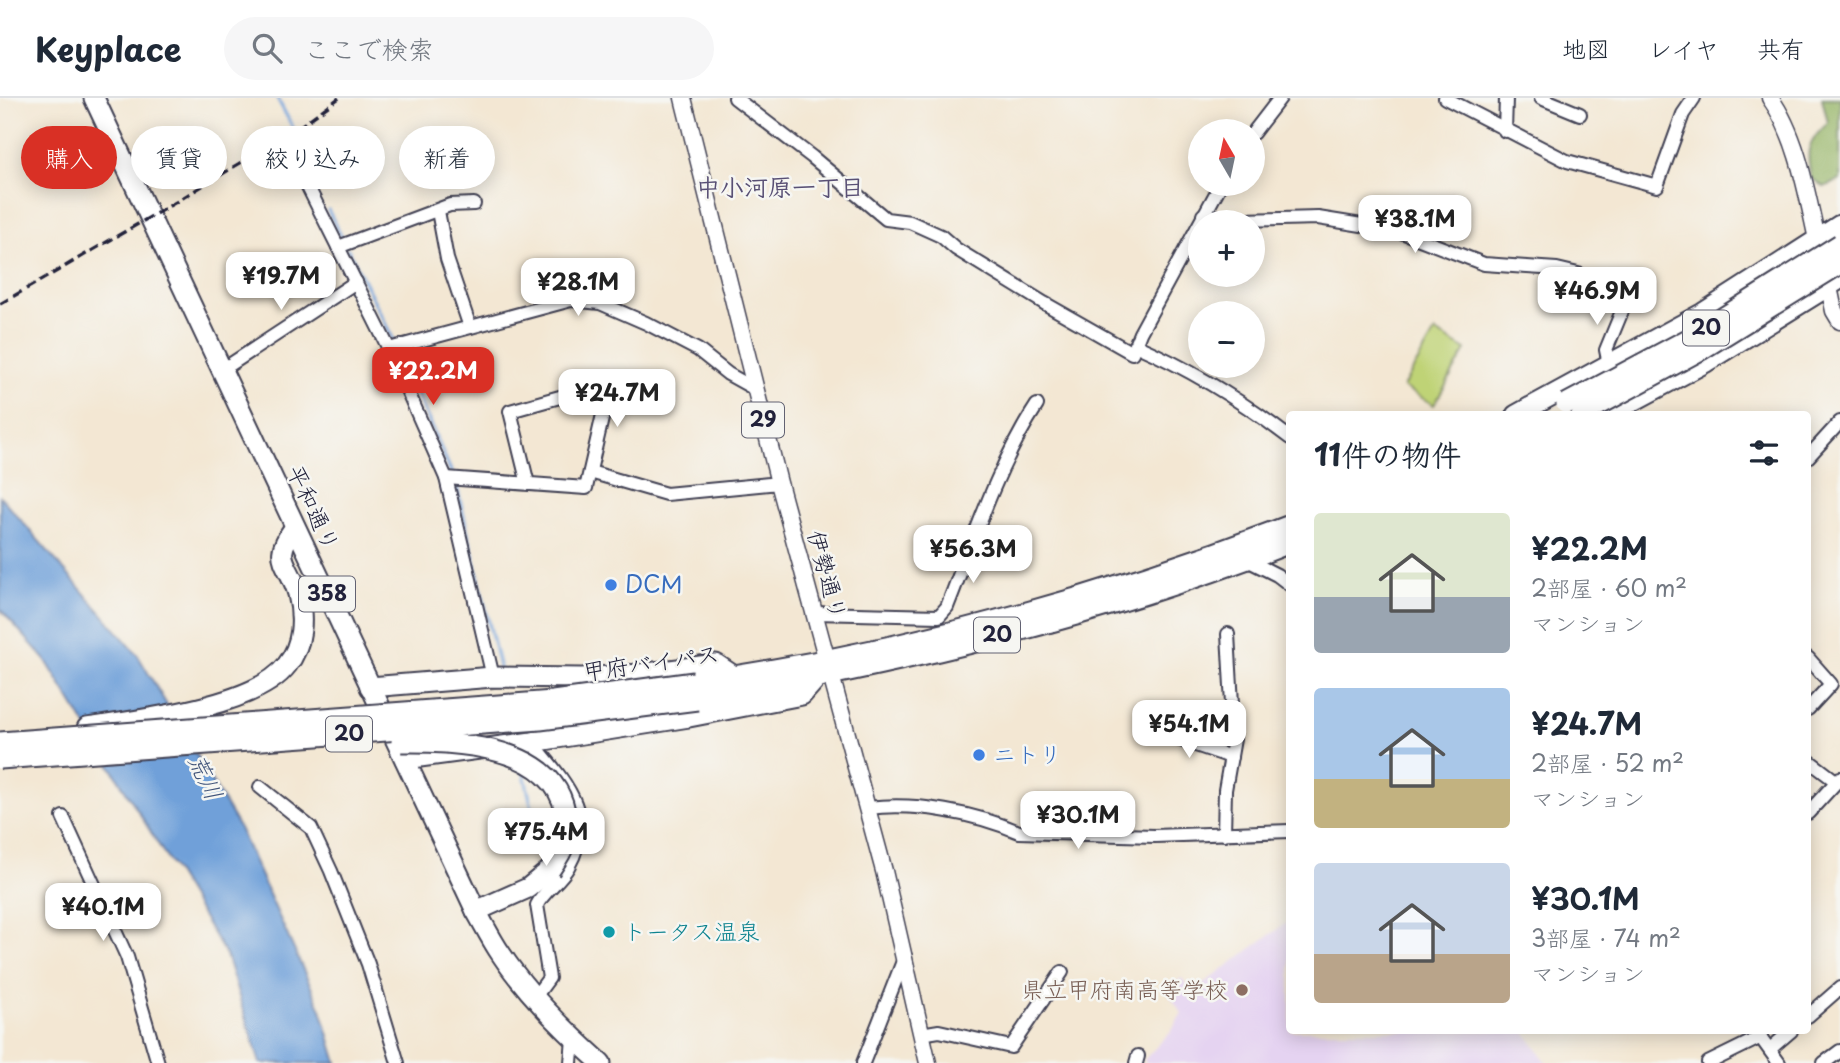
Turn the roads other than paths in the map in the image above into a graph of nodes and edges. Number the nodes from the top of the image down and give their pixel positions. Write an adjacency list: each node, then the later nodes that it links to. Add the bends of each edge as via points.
1 (94, 98): 30 (highway, 平和通り / 358)
2 (683, 98): 31 (main road, 伊勢通り / 29)
3 (735, 98): 27 (street, via 886,219 910,222 940,236 1132,353)
4 (1280, 98): 11 (street)
5 (1445, 98): 12 (street)
6 (1506, 98): 12 (street)
7 (1541, 98): 10 (street)
8 (1694, 98): 12 (street, via 1683,114 1657,186 1567,161)
9 (1770, 98): 18 (main road, via 1792,144)
10 (1580, 114)
11 (1264, 119)
12 (1505, 131)
13 (309, 189): 21 (street)
14 (474, 204): 15 (street, via 450,205)
15 (438, 211): 21 (street); 26 (street, via 447,259)
16 (1265, 219): 29 (street, via 1318,218 1399,231 1484,264 1557,269 1629,294 1606,350)
17 (1840, 225): 18 (highway)
18 (1817, 240): 24 (main road); 29 (highway, via 1703,313)
19 (1840, 243): 33 (highway, 20, bridge)
20 (1188, 244): 27 (street)
21 (338, 247): 23 (street)
22 (1840, 264): 33 (highway, 20, bridge, via 1701,350)
23 (356, 282): 28 (street); 30 (street)
24 (1834, 282): 25 (main road); 35 (highway, via 1706,362)
25 (1840, 321)
26 (470, 327): 28 (street); 31 (street, via 571,300 600,303 698,350)
27 (1135, 345): 37 (street, via 1226,393)
28 (389, 349): 40 (street)
29 (1609, 364): 34 (highway)
30 (222, 370): 44 (highway, 平和通り / 358)
31 (755, 389): 41 (main road, 伊勢通り / 29)
32 (1037, 405): 48 (street, via 1021,428 939,617)
33 (1574, 409)
34 (1523, 411)
35 (1614, 411)
36 (1840, 422): 38 (street)
37 (1286, 435)
38 (1811, 454)
39 (590, 472): 41 (street, via 666,494); 42 (street, via 586,488); 42 (street, via 604,410 574,393 510,411)
40 (446, 478): 42 (street); 53 (street)
41 (779, 483): 48 (main road, 伊勢通り / 29)
42 (528, 484)
43 (1286, 526): 51 (highway, 甲府バイパス / 20, via 1151,575)
44 (295, 527): 54 (highway, 平和通り / 358); 58 (highway, bridge, via 281,554 302,611 297,649 287,667 234,698)
45 (1286, 545): 46 (highway, 甲府バイパス / 20)
46 (1247, 560): 47 (street); 51 (highway, 甲府バイパス / 20, via 1136,598 967,644)
47 (1286, 582)
48 (814, 613): 51 (main road, 伊勢通り / 29)
49 (1228, 634): 61 (street)
50 (1811, 661): 56 (street, via 1831,684)
51 (825, 672): 52 (highway, 甲府バイパス / 20); 55 (highway, 甲府バイパス / 20); 59 (highway, via 802,695); 67 (main road, 伊勢通り / 29)
52 (734, 676): 53 (highway, via 716,664 582,678); 55 (highway, 甲府バイパス / 20)
53 (493, 677): 54 (highway)
54 (370, 687): 63 (highway, 平和通り / 358)
55 (695, 691): 58 (highway, 甲府バイパス / 20, bridge); 60 (highway, 甲府バイパス / 20, bridge, via 540,720)
56 (1811, 706)
57 (1157, 732): 61 (street)
58 (5, 742)
59 (532, 742): 63 (highway); 76 (street, via 572,793 579,830 568,867 537,905 548,978)
60 (243, 743): 62 (highway, 甲府バイパス / 20, bridge); 72 (highway, bridge, via 259,750 441,742 522,759 550,778 558,789 569,830 563,851 550,870 528,888)
61 (1231, 757): 71 (street)
62 (0, 759)
63 (405, 760): 72 (highway, 平和通り / 358)
64 (1811, 762): 65 (street)
65 (1838, 780): 68 (street)
66 (260, 787): 85 (street, via 312,828 368,964)
67 (868, 808): 71 (street, via 928,808 1019,832); 73 (main road, 伊勢通り / 29)
68 (1811, 810)
69 (63, 817): 84 (street, via 127,957)
70 (1286, 831): 71 (street)
71 (1224, 834)
72 (476, 911): 76 (highway, 平和通り / 358, via 501,954)
73 (905, 956): 78 (main road, 伊勢通り / 29); 88 (street)
74 (1062, 972): 78 (street, via 1011,1047 939,1031)
75 (1840, 988): 77 (street)
76 (535, 997): 81 (highway, 平和通り / 358)
77 (1811, 1013)
78 (921, 1034): 89 (main road, 伊勢通り / 29)
79 (1758, 1034): 82 (street); 90 (street)
80 (1788, 1034): 82 (street)
81 (573, 1038): 86 (street); 87 (highway, 平和通り / 358)
82 (1770, 1049): 91 (street)
83 (1840, 1051): 92 (street)
84 (158, 1063)
85 (398, 1063)
86 (570, 1063)
87 (601, 1063)
88 (863, 1063)
89 (928, 1063)
90 (1708, 1063)
91 (1779, 1063)
92 (1824, 1063)

